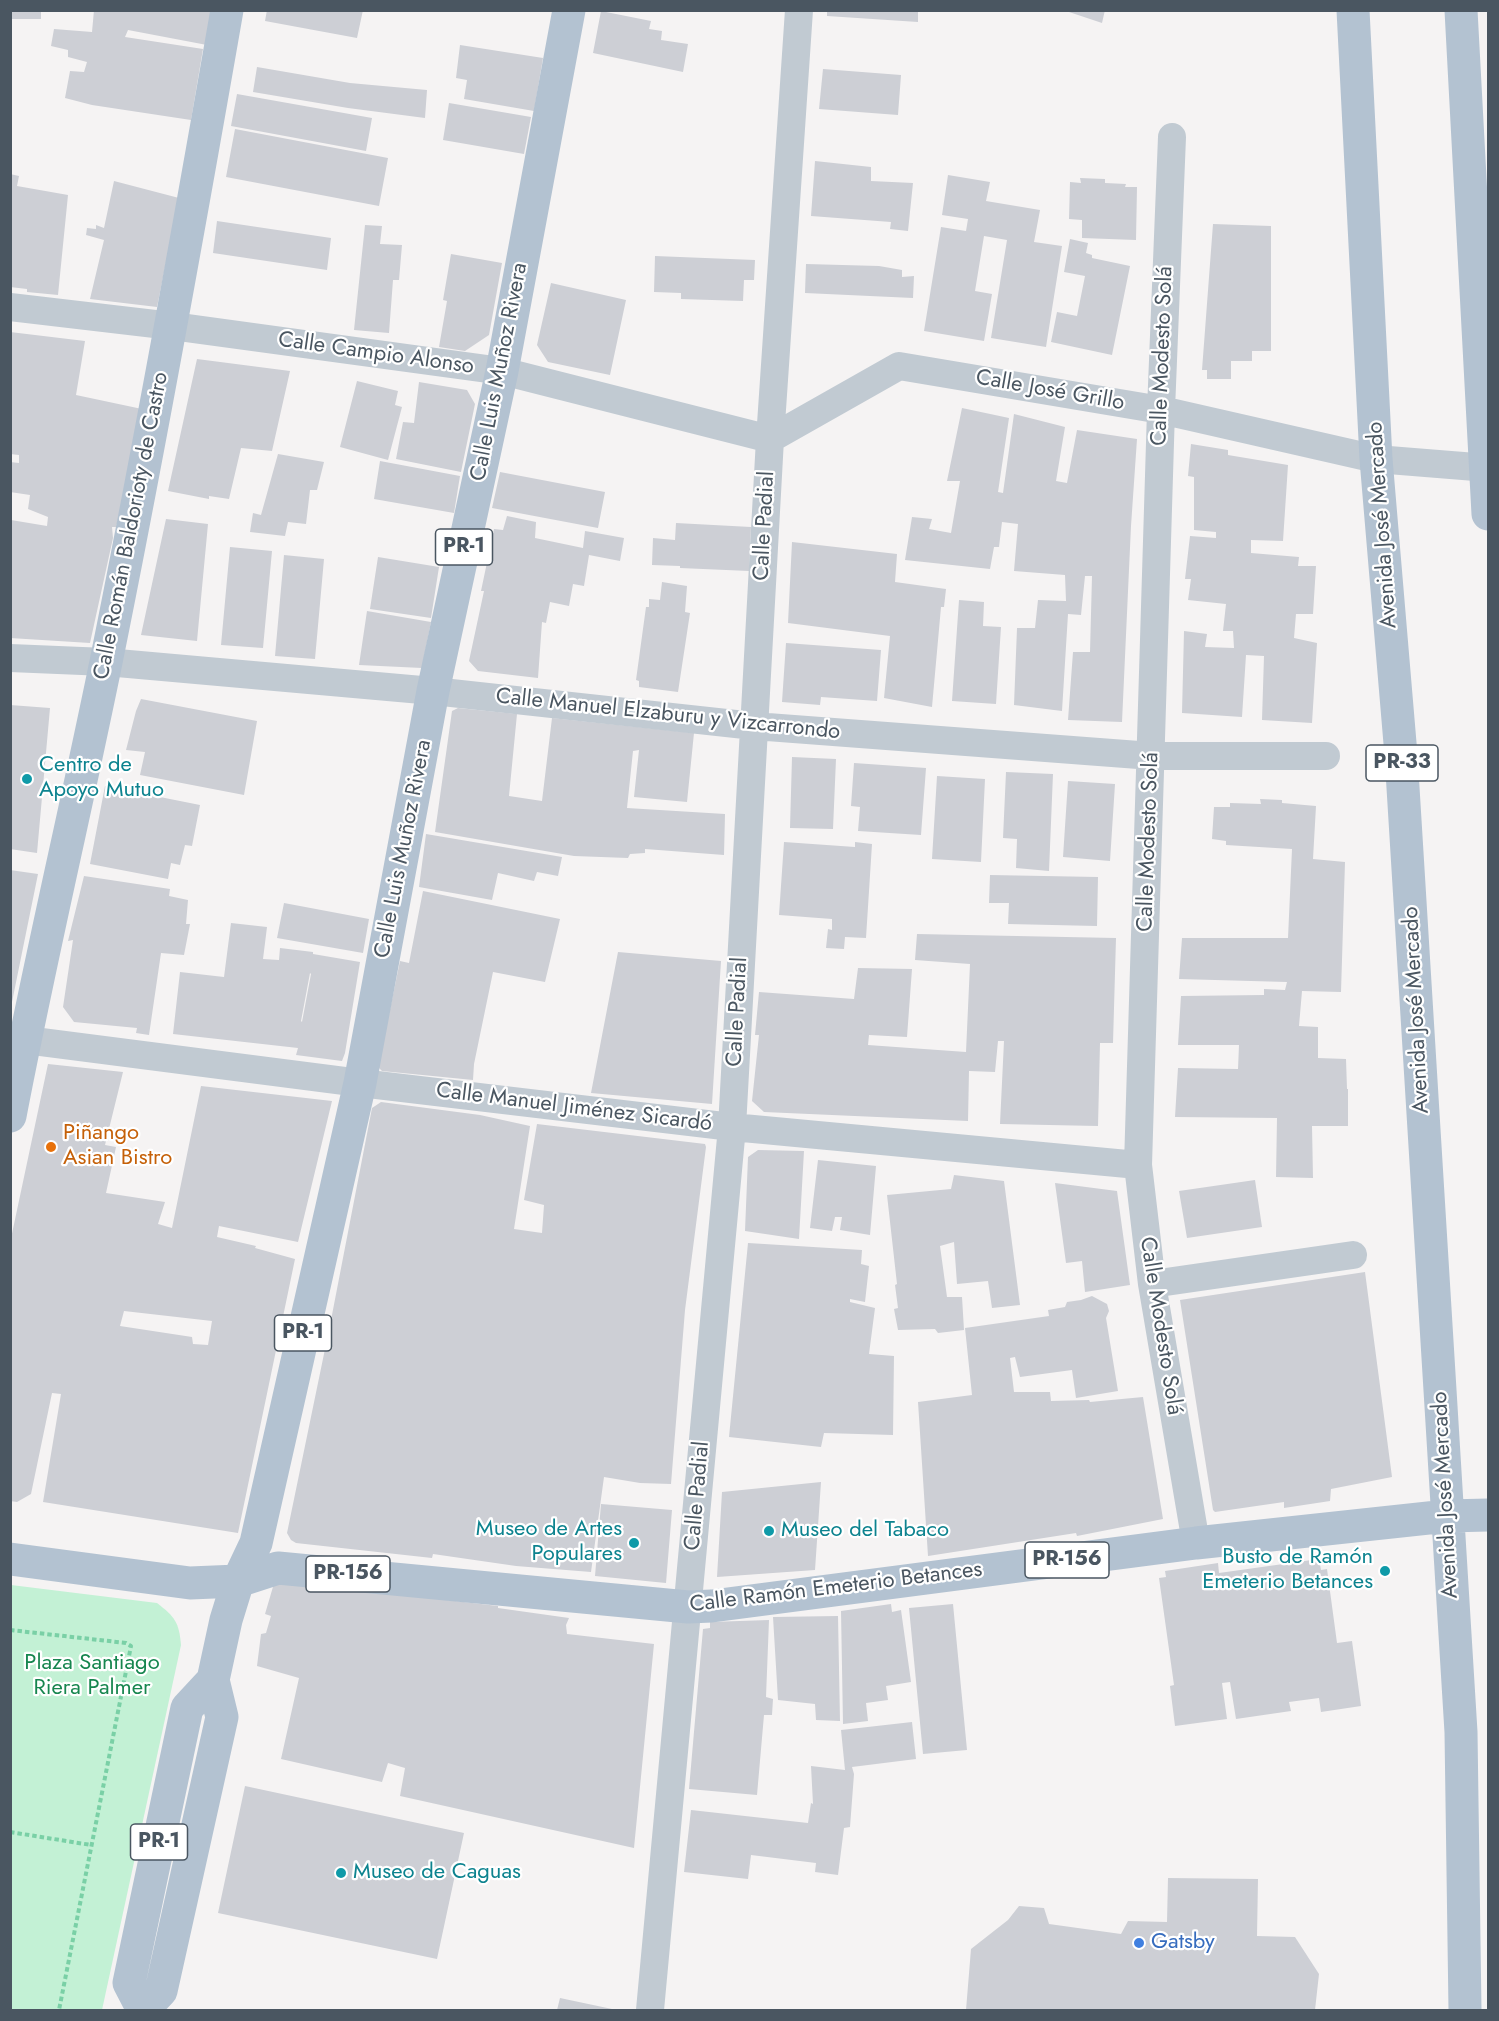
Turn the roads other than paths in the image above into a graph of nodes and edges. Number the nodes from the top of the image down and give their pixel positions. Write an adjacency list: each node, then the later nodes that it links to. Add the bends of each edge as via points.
1 (227, 10): 8 (main road, Calle Román Baldorioty de Castro)
2 (569, 10): 9 (main road, Calle Luis Muñoz Rivera / PR-1)
3 (799, 10): 11 (street, Calle Padial)
4 (1353, 10): 12 (main road, Avenida José Mercado / PR-33)
5 (1461, 10): 13 (main road)
6 (1172, 137): 10 (street, Calle Modesto Solá)
7 (10, 307): 8 (street, Calle Campio Alonso)
8 (172, 326): 9 (street, Calle Campio Alonso); 16 (main road, Calle Román Baldorioty de Castro)
9 (502, 371): 11 (street, Calle Campio Alonso); 17 (main road, Calle Luis Muñoz Rivera / PR-1)
10 (1161, 410): 11 (street, Calle José Grillo, via 899,366); 12 (street, Calle José Grillo); 19 (street, Calle Modesto Solá)
11 (770, 439): 18 (street, Calle Padial)
12 (1376, 459): 13 (street, Calle José Grillo); 29 (main road, Avenida José Mercado / PR-33, via 1401,755)
13 (1487, 468): 14 (main road)
14 (1488, 514)
15 (10, 658): 16 (street, Calle Manuel Elzaburu y Vizcarrondo)
16 (106, 662): 17 (street, Calle Manuel Elzaburu y Vizcarrondo); 21 (main road, Calle Román Baldorioty de Castro)
17 (433, 691): 18 (street, Calle Manuel Elzaburu y Vizcarrondo); 22 (main road, Calle Luis Muñoz Rivera / PR-1)
18 (754, 726): 19 (street, Calle Manuel Elzaburu y Vizcarrondo); 24 (street, Calle Padial)
19 (1152, 756): 20 (street, Calle Manuel Elzaburu y Vizcarrondo); 25 (street, Calle Modesto Solá)
20 (1326, 756)
21 (18, 1039): 22 (street, Calle Manuel Jiménez Sicardó); 23 (main road, Calle Román Baldorioty de Castro)
22 (360, 1083): 24 (street, Calle Manuel Jiménez Sicardó); 32 (main road, Calle Luis Muñoz Rivera / PR-1, via 256,1543)
23 (10, 1116)
24 (732, 1127): 25 (street, Calle Manuel Jiménez Sicardó); 33 (street, Calle Padial)
25 (1138, 1165): 27 (street, Calle Modesto Solá)
26 (1353, 1255): 27 (street)
27 (1152, 1284): 30 (street, Calle Modesto Solá)
28 (1488, 1515): 29 (main road, PR-156)
29 (1447, 1516): 30 (main road, Calle Ramón Emeterio Betances / PR-156); 39 (main road, Avenida José Mercado / PR-33, via 1461,1732)
30 (1196, 1543): 33 (main road, Calle Ramón Emeterio Betances / PR-156)
31 (10, 1559): 32 (main road, Calle Ramón Emeterio Betances / PR-156, via 190,1583)
32 (238, 1581): 33 (main road, Calle Ramón Emeterio Betances / PR-156, via 278,1568); 34 (main road, Calle Luis Muñoz Rivera / PR-1)
33 (688, 1607): 38 (street, Calle Padial)
34 (213, 1680): 35 (main road, Calle Luis Muñoz Rivera / PR-1, via 187,1708); 36 (main road, Calle Luis Muñoz Rivera / PR-1, via 222,1717)
35 (159, 1839): 36 (main road); 37 (main road, Calle Luis Muñoz Rivera / PR-1, via 129,1983)
36 (193, 1846): 37 (main road, Calle Luis Muñoz Rivera / PR-1, via 161,1991)
37 (143, 2010)
38 (650, 2010)
39 (1465, 2010)

